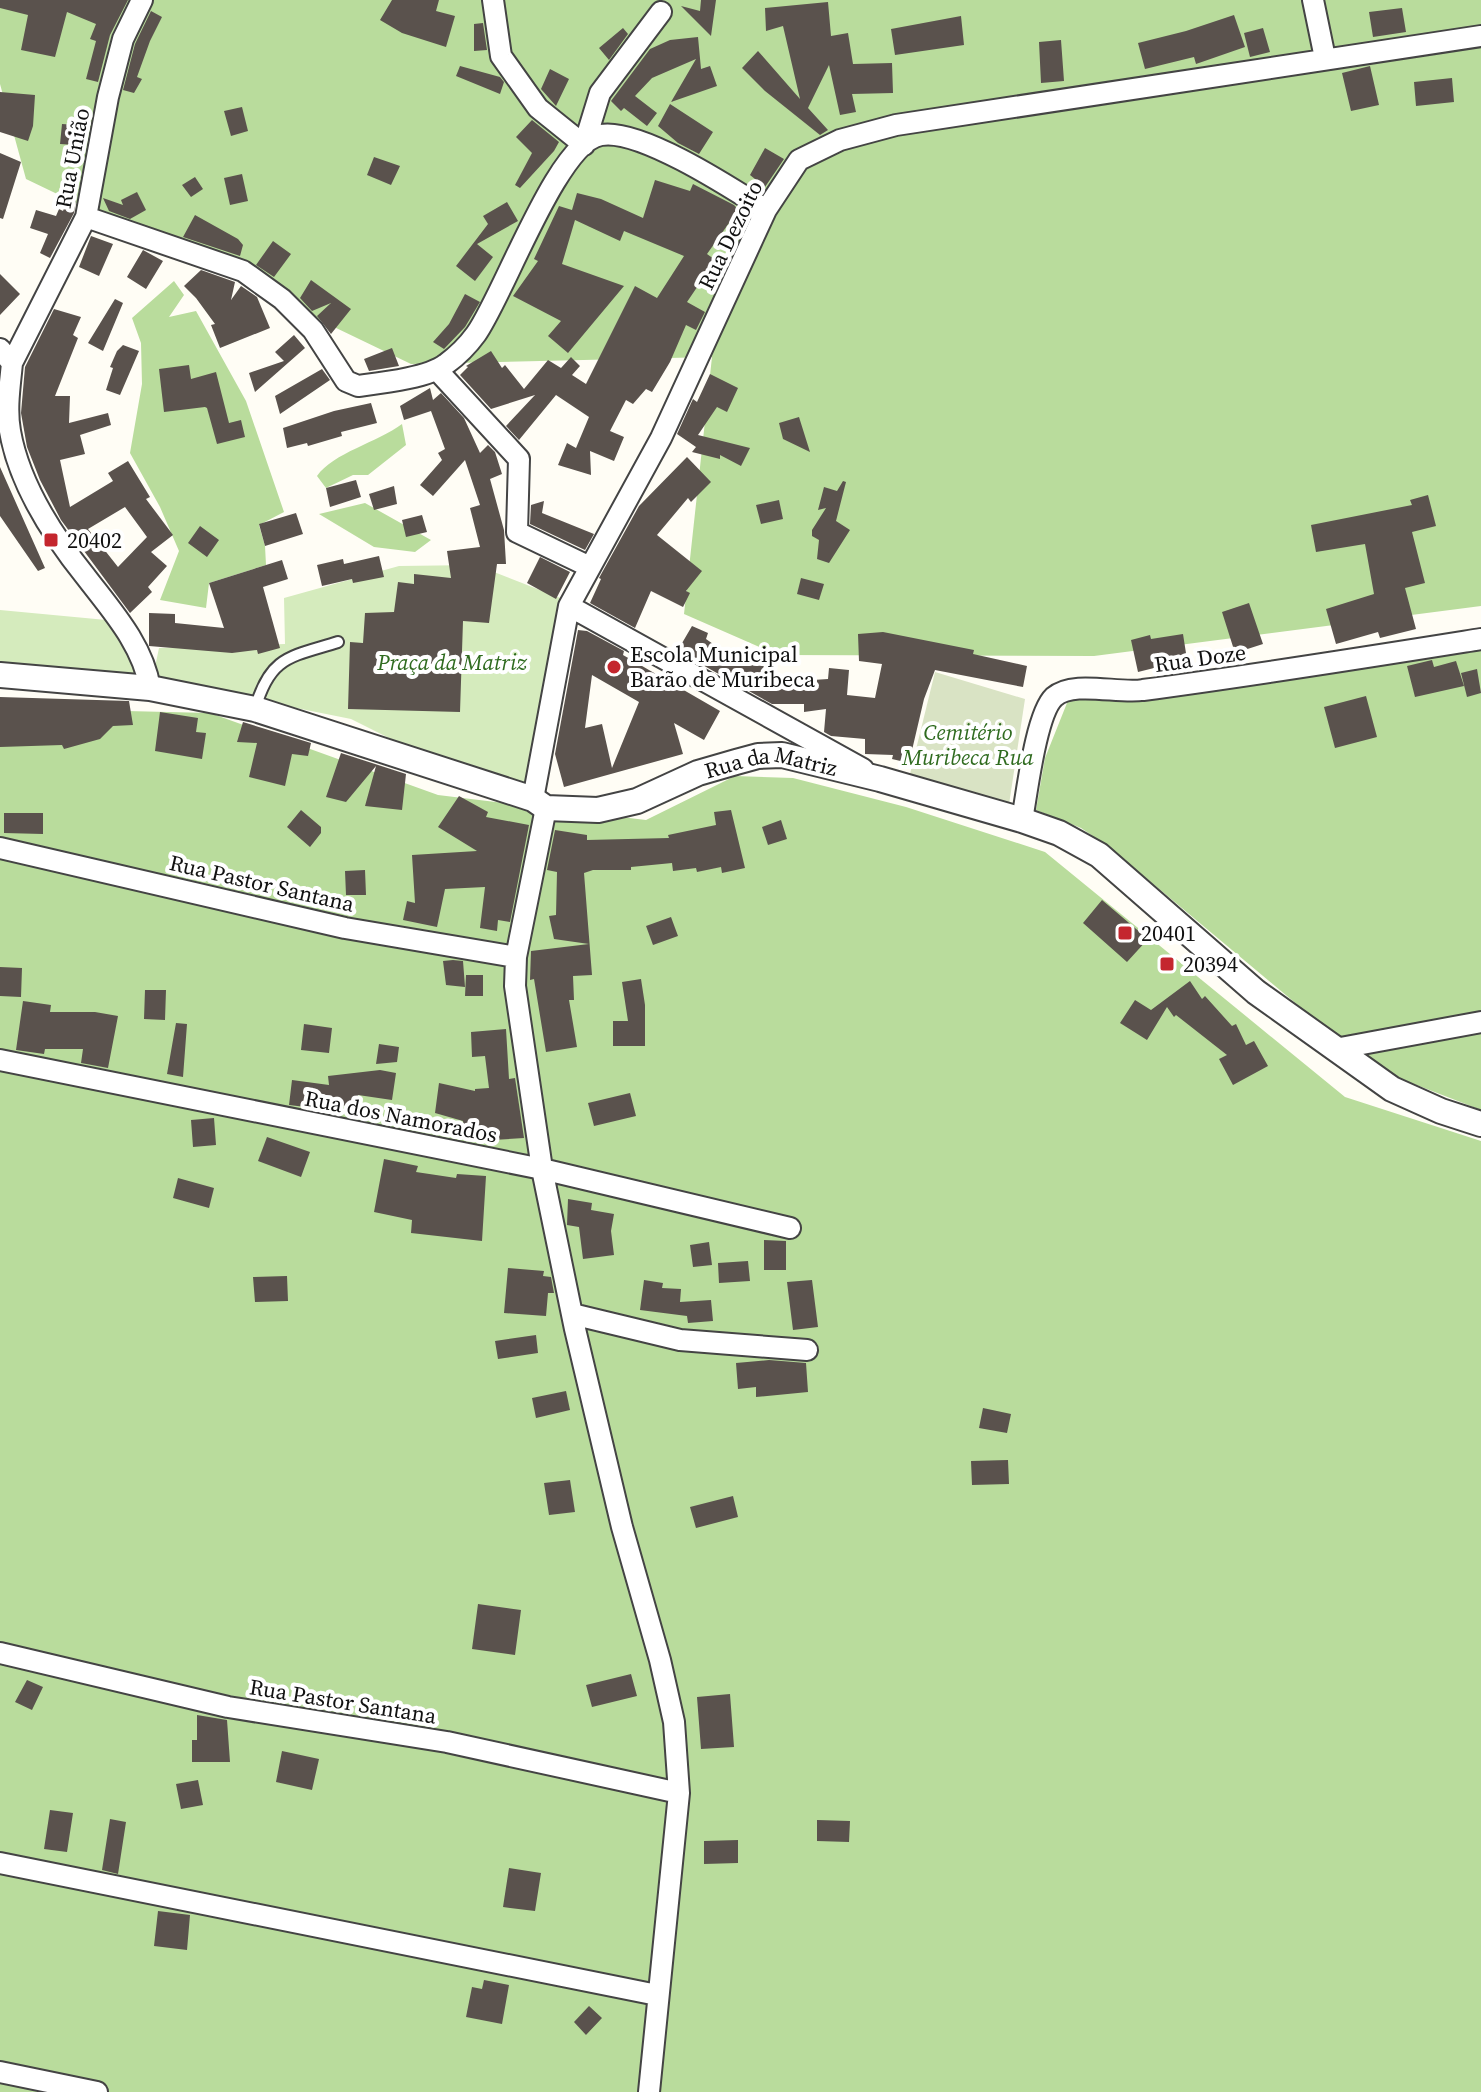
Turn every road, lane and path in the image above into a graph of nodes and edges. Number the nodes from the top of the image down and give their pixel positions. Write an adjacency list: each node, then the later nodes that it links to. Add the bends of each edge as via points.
1 (142, 0): 9 (street, Rua União, via 123,39 108,97)
2 (493, 0): 7 (street, via 501,56 538,108)
3 (1313, 0): 6 (street)
4 (661, 12): 7 (street, via 600,93)
5 (1481, 36): 6 (street, Rua Dezoito)
6 (1325, 58): 8 (street, Rua Dezoito, via 896,125 840,140 799,160)
7 (584, 145): 8 (street, via 601,135 618,135 697,166); 11 (street, via 544,201 477,332)
8 (766, 210): 12 (street, Rua Dezoito, via 661,438)
9 (86, 217): 10 (street, Rua União); 11 (street, via 243,271 313,330 351,386)
10 (6, 356): 17 (street, via 10,430 18,462 44,515 123,624)
11 (437, 370): 12 (street, via 519,459 517,532)
12 (590, 567): 13 (street, Rua Dezoito)
13 (569, 606): 19 (street); 20 (street, Rua Dezoito)
14 (1481, 639): 21 (street, Rua Doze, via 1132,692 1073,688 1047,706 1040,724)
15 (338, 642): 18 (lane, via 275,665)
16 (0, 675): 17 (street, Rua da Matriz)
17 (150, 688): 18 (street, Rua da Matriz)
18 (255, 709): 20 (street, Rua da Matriz)
19 (880, 779): 20 (street, Rua da Matriz, via 782,755 758,756 598,810); 21 (street, Rua da Matriz)
20 (539, 804): 23 (street)
21 (1022, 820): 25 (street, Rua da Matriz, via 1099,855 1256,992)
22 (0, 848): 23 (street, Rua Pastor Santana, via 345,928)
23 (516, 957): 28 (street, via 515,986)
24 (1481, 1022): 25 (street)
25 (1335, 1049): 27 (street, Rua da Matriz, via 1392,1089)
26 (0, 1060): 28 (street, Rua dos Namorados)
27 (1481, 1124)
28 (542, 1169): 29 (street, Rua dos Namorados); 30 (street)
29 (790, 1228)
30 (572, 1314): 31 (street, via 680,1340); 33 (street, via 674,1722)
31 (807, 1350)
32 (0, 1653): 33 (street, Rua Pastor Santana, via 228,1707 447,1742)
33 (679, 1793): 35 (street)
34 (0, 1863): 35 (street)
35 (657, 1995): 38 (street)
36 (0, 2072): 37 (street)
37 (97, 2092)
38 (649, 2092)

